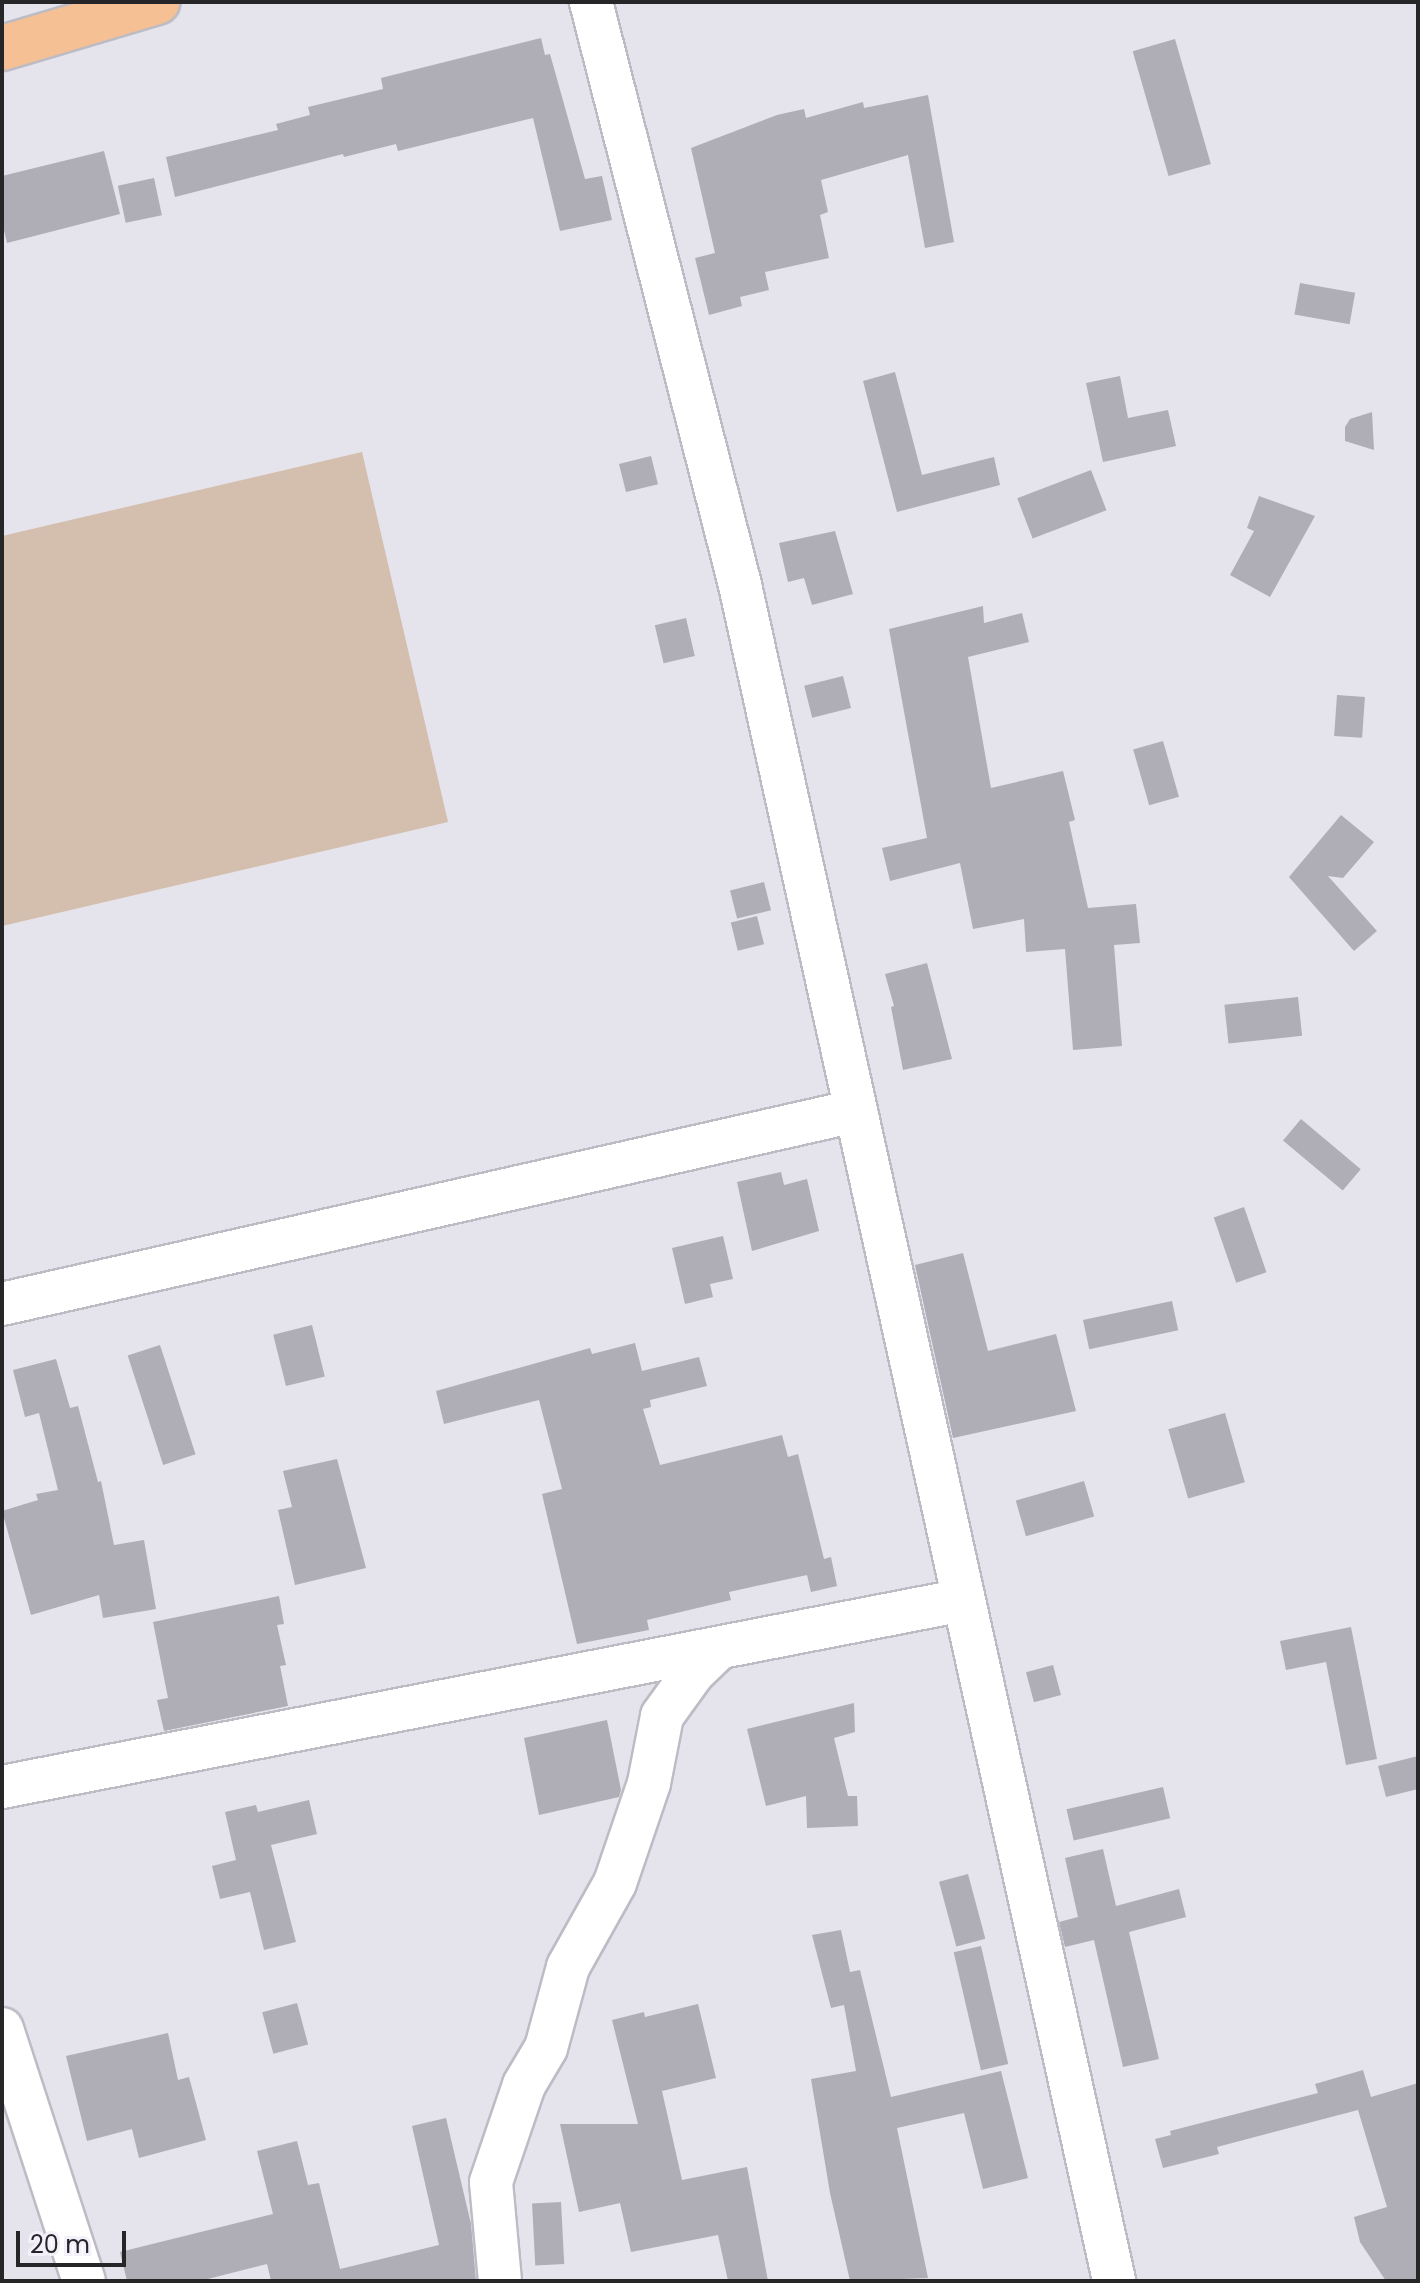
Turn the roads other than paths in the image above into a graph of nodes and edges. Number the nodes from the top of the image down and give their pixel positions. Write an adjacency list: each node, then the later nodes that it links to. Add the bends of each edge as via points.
1 (157, 2): 3 (highway)
2 (591, 2): 4 (street, via 740,585)
3 (2, 48)
4 (855, 1111): 5 (street); 6 (street)
5 (2, 1304)
6 (963, 1600): 7 (street); 12 (street)
7 (719, 1648): 8 (street); 11 (street, via 662,1716 649,1783 615,1883 568,1967 546,2048 524,2085 491,2182)
8 (2, 1787)
9 (2, 2029): 10 (street)
10 (84, 2281)
11 (500, 2281)
12 (1114, 2281)

